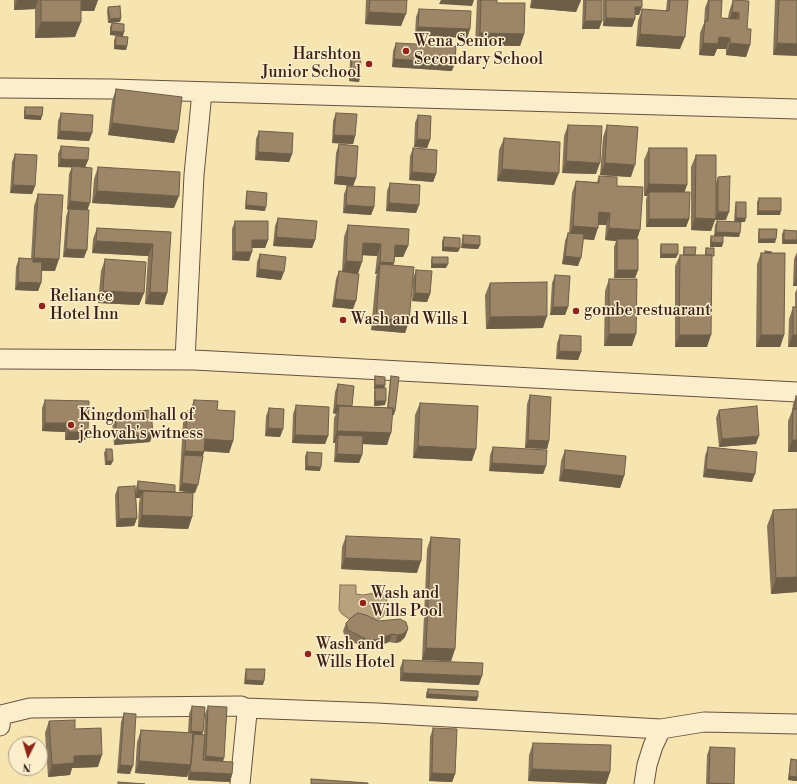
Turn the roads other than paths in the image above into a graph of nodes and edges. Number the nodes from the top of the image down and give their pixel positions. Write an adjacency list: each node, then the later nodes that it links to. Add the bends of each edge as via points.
1 (0, 88): 2 (street)
2 (202, 92): 3 (street); 5 (street, via 194,175)
3 (797, 109)
4 (0, 359): 5 (street)
5 (185, 360): 6 (street)
6 (797, 392)
7 (246, 708): 8 (street, via 30,708); 10 (street); 11 (street)
8 (0, 719)
9 (797, 724): 10 (street, via 704,722)
10 (661, 729): 12 (street, via 647,765)
11 (240, 784)
12 (644, 784)

